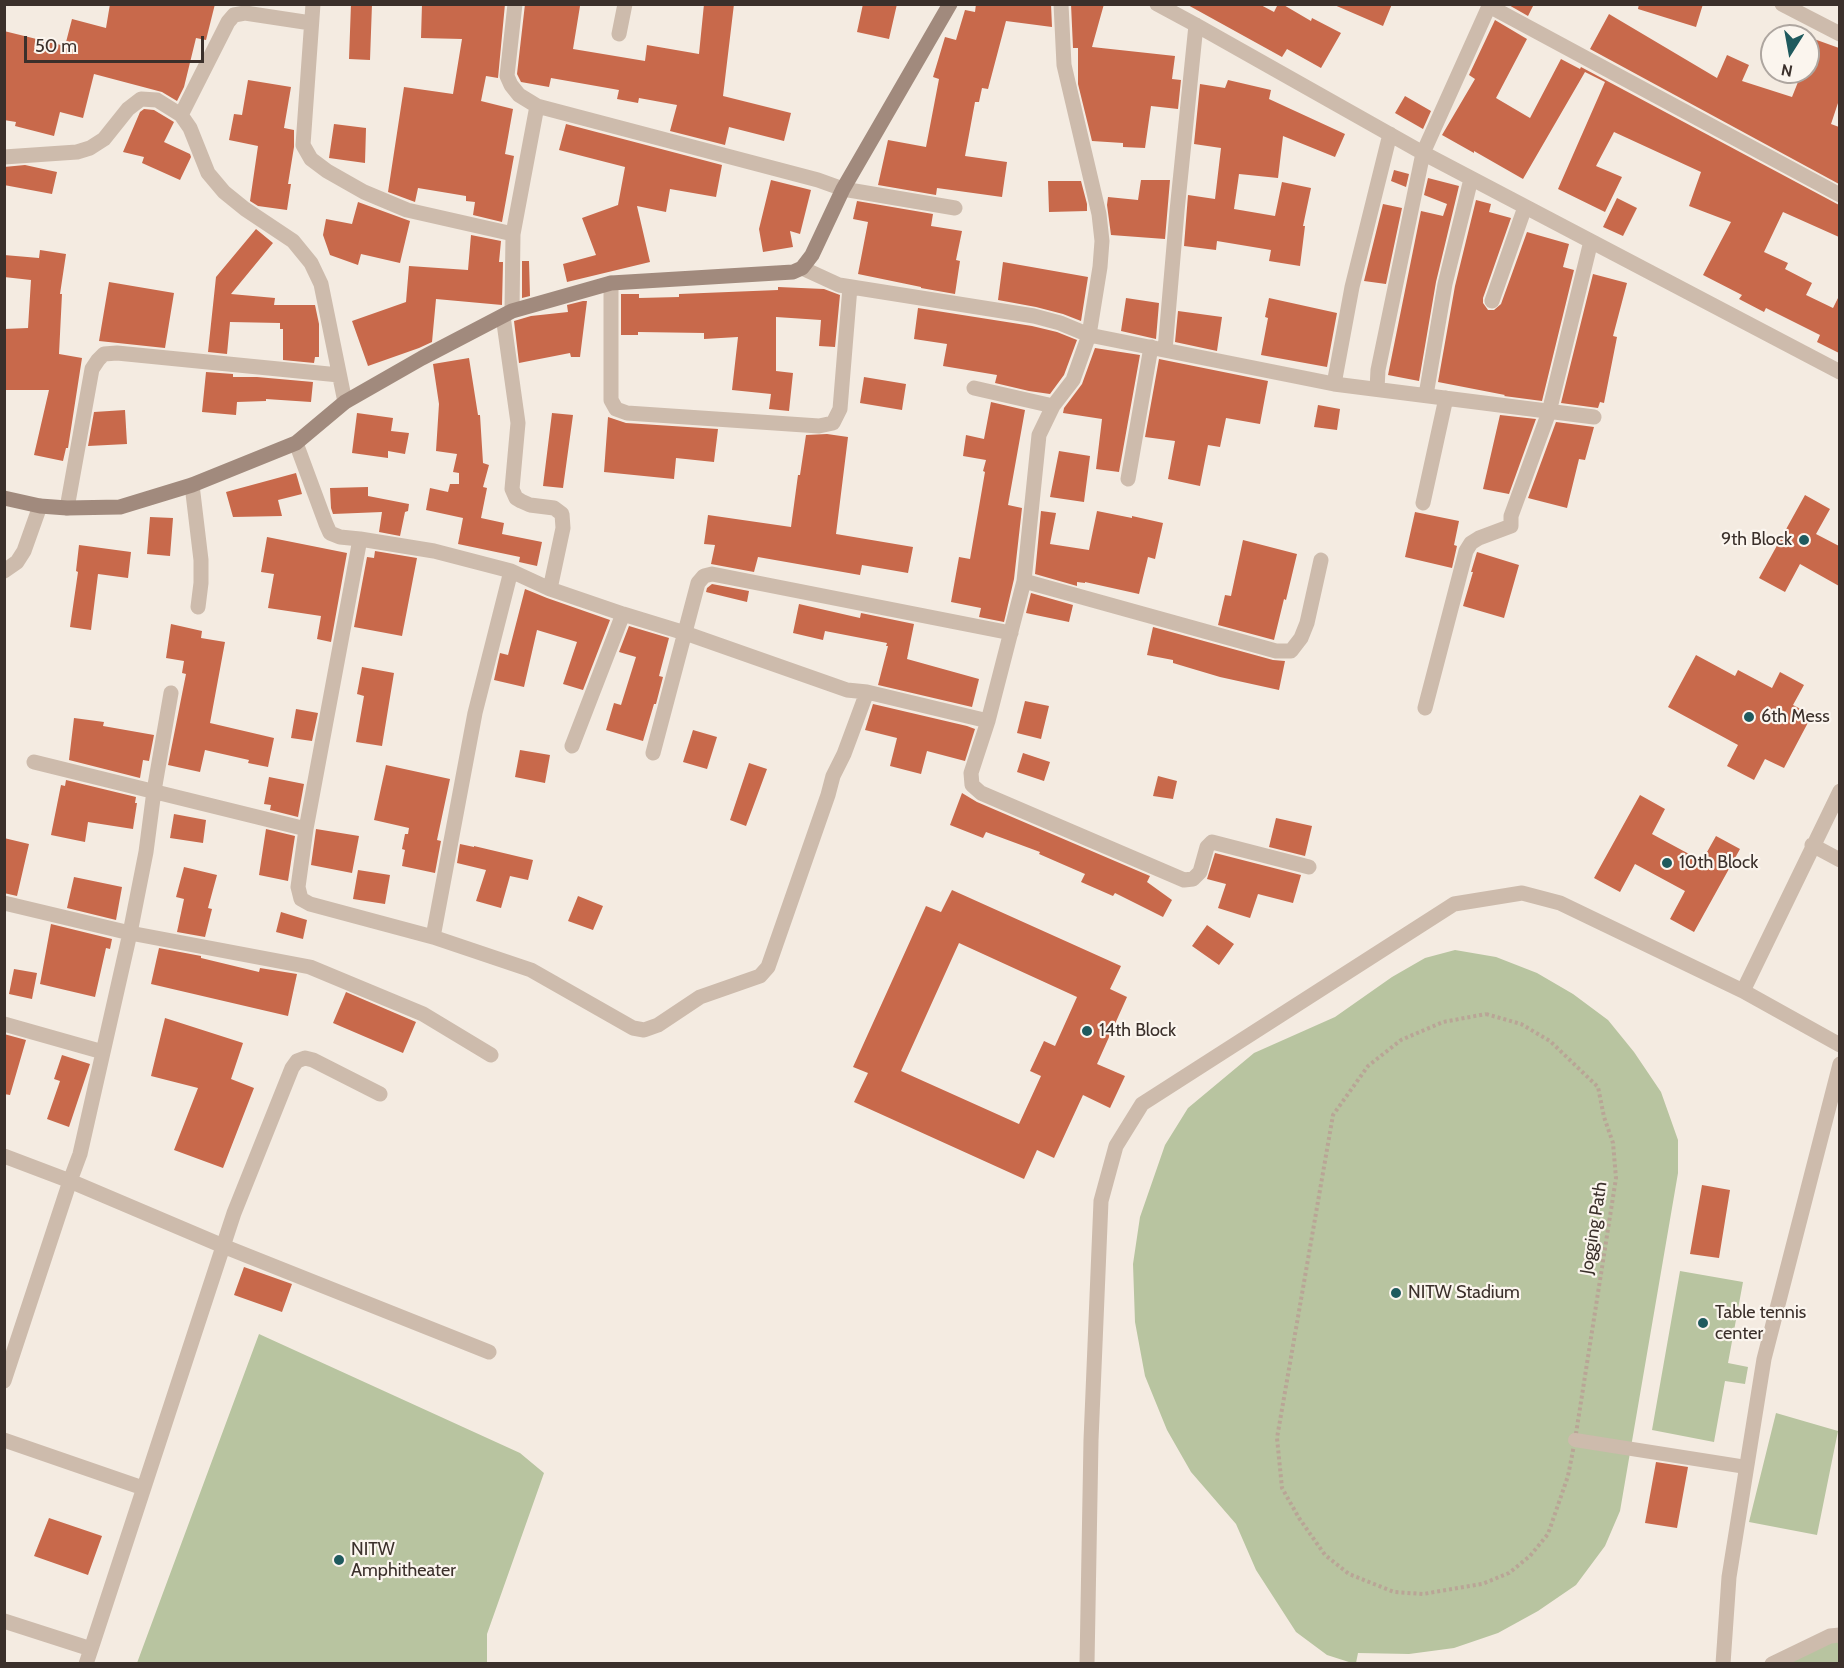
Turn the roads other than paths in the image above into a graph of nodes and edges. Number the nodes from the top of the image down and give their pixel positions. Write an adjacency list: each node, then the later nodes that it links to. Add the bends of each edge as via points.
1 (313, 4): 9 (street)
2 (515, 4): 13 (street, via 507,76 519,95)
3 (625, 4): 11 (street)
4 (950, 4): 19 (street)
5 (1061, 4): 30 (street, via 1064,65 1102,241)
6 (1156, 4): 10 (street)
7 (1782, 4): 12 (street)
8 (1489, 5): 16 (street); 20 (street)
9 (311, 23): 14 (street, via 245,13 234,15); 23 (street, via 303,145 311,159 364,192 406,210)
10 (1196, 25): 15 (street); 31 (street)
11 (619, 34)
12 (1839, 34)
13 (537, 106): 19 (street); 23 (street)
14 (181, 115): 17 (street, via 157,100 141,99 104,139 90,148); 33 (street, via 208,172 224,192 293,241 311,263 321,284)
15 (1390, 134): 16 (street); 34 (street, via 1352,287)
16 (1423, 153): 18 (street); 36 (street)
17 (4, 157)
18 (1471, 179): 21 (street); 37 (street, via 1446,284)
19 (843, 189): 22 (street); 25 (street)
20 (1839, 195)
21 (1525, 207): 24 (street); 28 (street)
22 (955, 208)
23 (513, 234): 29 (street)
24 (1591, 241): 32 (street); 41 (street)
25 (802, 268): 26 (street, via 793,272); 27 (street)
26 (611, 283): 27 (street, via 611,400 616,409 627,413 819,426 833,423 840,409); 29 (street)
27 (850, 287): 30 (street, via 1034,316)
28 (1492, 301)
29 (508, 313): 39 (street); 55 (street, via 518,423 512,489 521,501 554,508 562,514 563,528)
30 (1089, 335): 31 (street); 40 (street, via 1073,380)
31 (1158, 349): 34 (street); 44 (street)
32 (1839, 372)
33 (339, 375): 39 (street); 49 (street, via 104,354 92,369)
34 (1334, 384): 36 (street)
35 (974, 388): 40 (street)
36 (1377, 389): 37 (street)
37 (1426, 395): 38 (street)
38 (1446, 398): 41 (street); 47 (street)
39 (345, 402): 43 (street)
40 (1053, 406): 54 (street, via 1039,435)
41 (1549, 412): 42 (street); 62 (street, via 1511,516 1511,526 1479,538 1466,551)
42 (1594, 417)
43 (296, 443): 45 (street); 50 (street, via 330,533)
44 (1128, 478)
45 (192, 485): 49 (street, via 120,507); 56 (street, via 201,560)
46 (4, 498): 48 (street)
47 (1423, 503)
48 (40, 506): 49 (street); 52 (street, via 24,551)
49 (67, 508)
50 (360, 539): 53 (street, via 426,549); 69 (street)
51 (1321, 560): 54 (street, via 1307,623 1291,651 1276,651)
52 (4, 571)
53 (511, 571): 55 (street); 75 (street, via 475,713)
54 (1024, 581): 59 (street)
55 (550, 589): 57 (street)
56 (198, 607)
57 (623, 614): 58 (street); 64 (street)
58 (686, 633): 59 (street, via 698,583 712,574); 60 (street, via 847,690); 65 (street)
59 (1011, 633): 63 (street)
60 (867, 692): 63 (street); 75 (street, via 833,776 768,967 760,976 705,994 644,1030 633,1028 531,970)
61 (171, 693): 67 (street)
62 (1425, 708)
63 (988, 721): 72 (street, via 971,773 972,785 981,793 1184,880 1193,879 1200,872 1212,842)
64 (572, 746)
65 (653, 753)
66 (34, 762): 67 (street)
67 (153, 791): 69 (street); 74 (street)
68 (1839, 791): 70 (street)
69 (306, 829): 75 (street, via 298,887 301,898 310,904)
70 (1812, 845): 71 (street); 76 (street)
71 (1839, 860)
72 (1309, 867)
73 (4, 903): 74 (street)
74 (130, 933): 79 (street); 80 (street, via 310,967 423,1014)
75 (433, 937)
76 (1743, 992): 78 (street); 95 (street, via 1560,903 1522,893 1454,904 1142,1104 1116,1146 1101,1201)
77 (4, 1024): 79 (street)
78 (1839, 1045)
79 (103, 1052): 84 (street)
80 (490, 1055)
81 (1839, 1064): 90 (street, via 1764,1359)
82 (380, 1094): 85 (street, via 313,1060 297,1061)
83 (4, 1156): 84 (street)
84 (70, 1181): 85 (street); 87 (street)
85 (223, 1246): 86 (street); 91 (street)
86 (489, 1352)
87 (4, 1381)
88 (4, 1440): 91 (street)
89 (1575, 1440): 90 (lane)
90 (1746, 1467): 96 (street, via 1729,1577)
91 (143, 1488): 94 (street)
92 (4, 1621): 94 (street)
93 (1839, 1635): 97 (street)
94 (89, 1656)
95 (1087, 1664)
96 (1723, 1664)
97 (1772, 1664)

